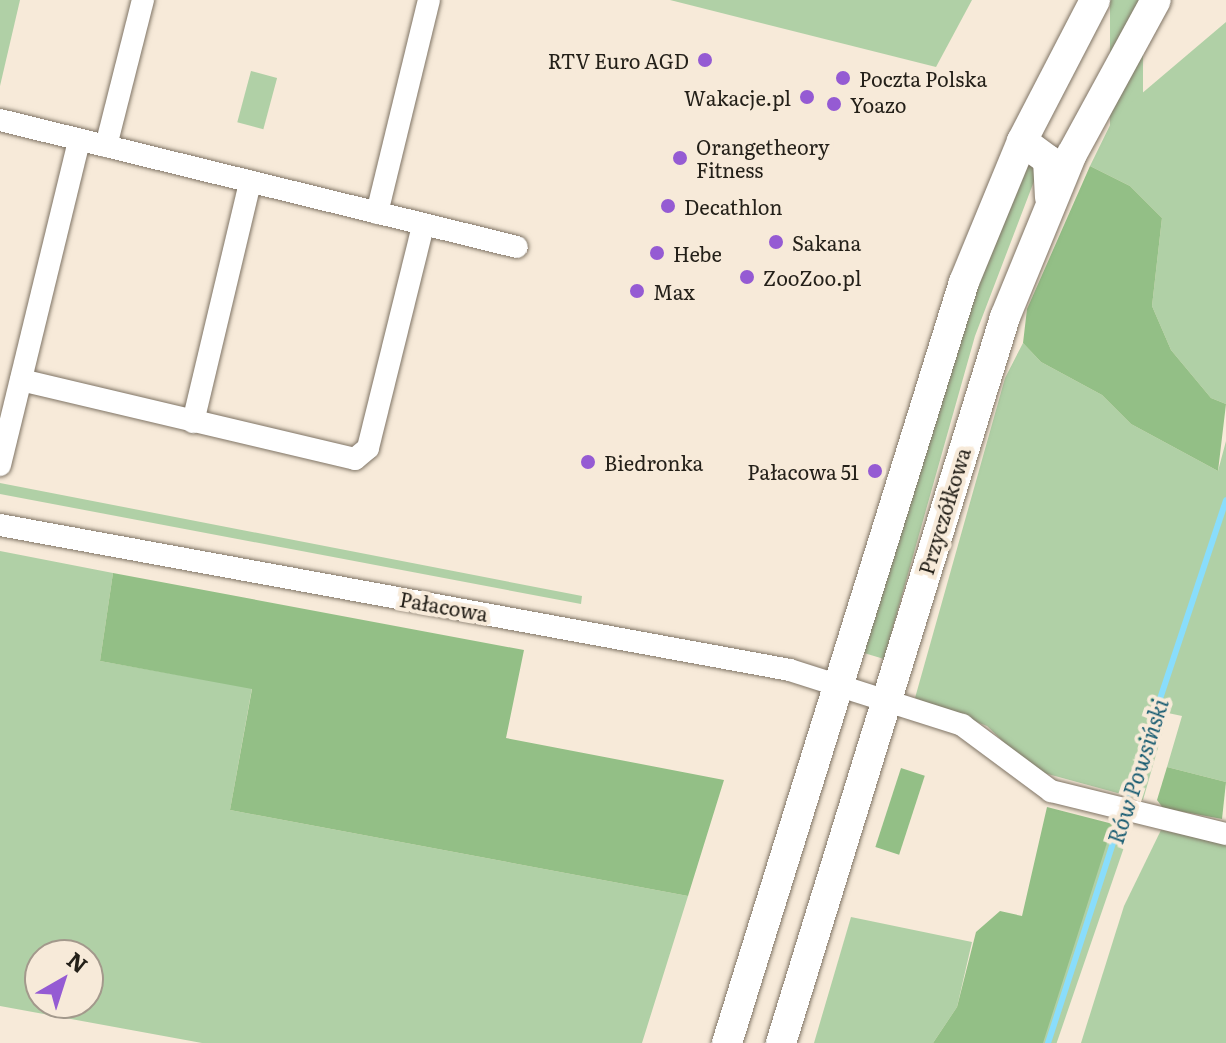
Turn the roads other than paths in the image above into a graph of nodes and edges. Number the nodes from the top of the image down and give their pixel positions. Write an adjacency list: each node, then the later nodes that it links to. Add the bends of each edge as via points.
1 (143, 0): 8 (street)
2 (429, 0): 11 (street)
3 (1095, 0): 7 (main road)
4 (1156, 0): 10 (main road, Przyczółkowa)
5 (0, 120): 6 (street)
6 (79, 140): 8 (street); 14 (street)
7 (1022, 141): 10 (main road, via 1052,168); 18 (main road, via 950,321)
8 (106, 146): 9 (street)
9 (250, 182): 11 (street); 15 (street)
10 (1049, 203): 19 (main road, Przyczółkowa, via 1005,317)
11 (377, 213): 12 (street)
12 (423, 225): 13 (street); 15 (street, via 365,453 349,459)
13 (517, 247)
14 (21, 380): 15 (street); 16 (street)
15 (193, 422)
16 (0, 465)
17 (0, 525): 18 (street, Pałacowa)
18 (838, 683): 19 (street, Pałacowa); 21 (main road)
19 (886, 699): 20 (street, Pałacowa, via 982,735 1051,791); 22 (main road, Przyczółkowa)
20 (1226, 834)
21 (727, 1043)
22 (781, 1043)

